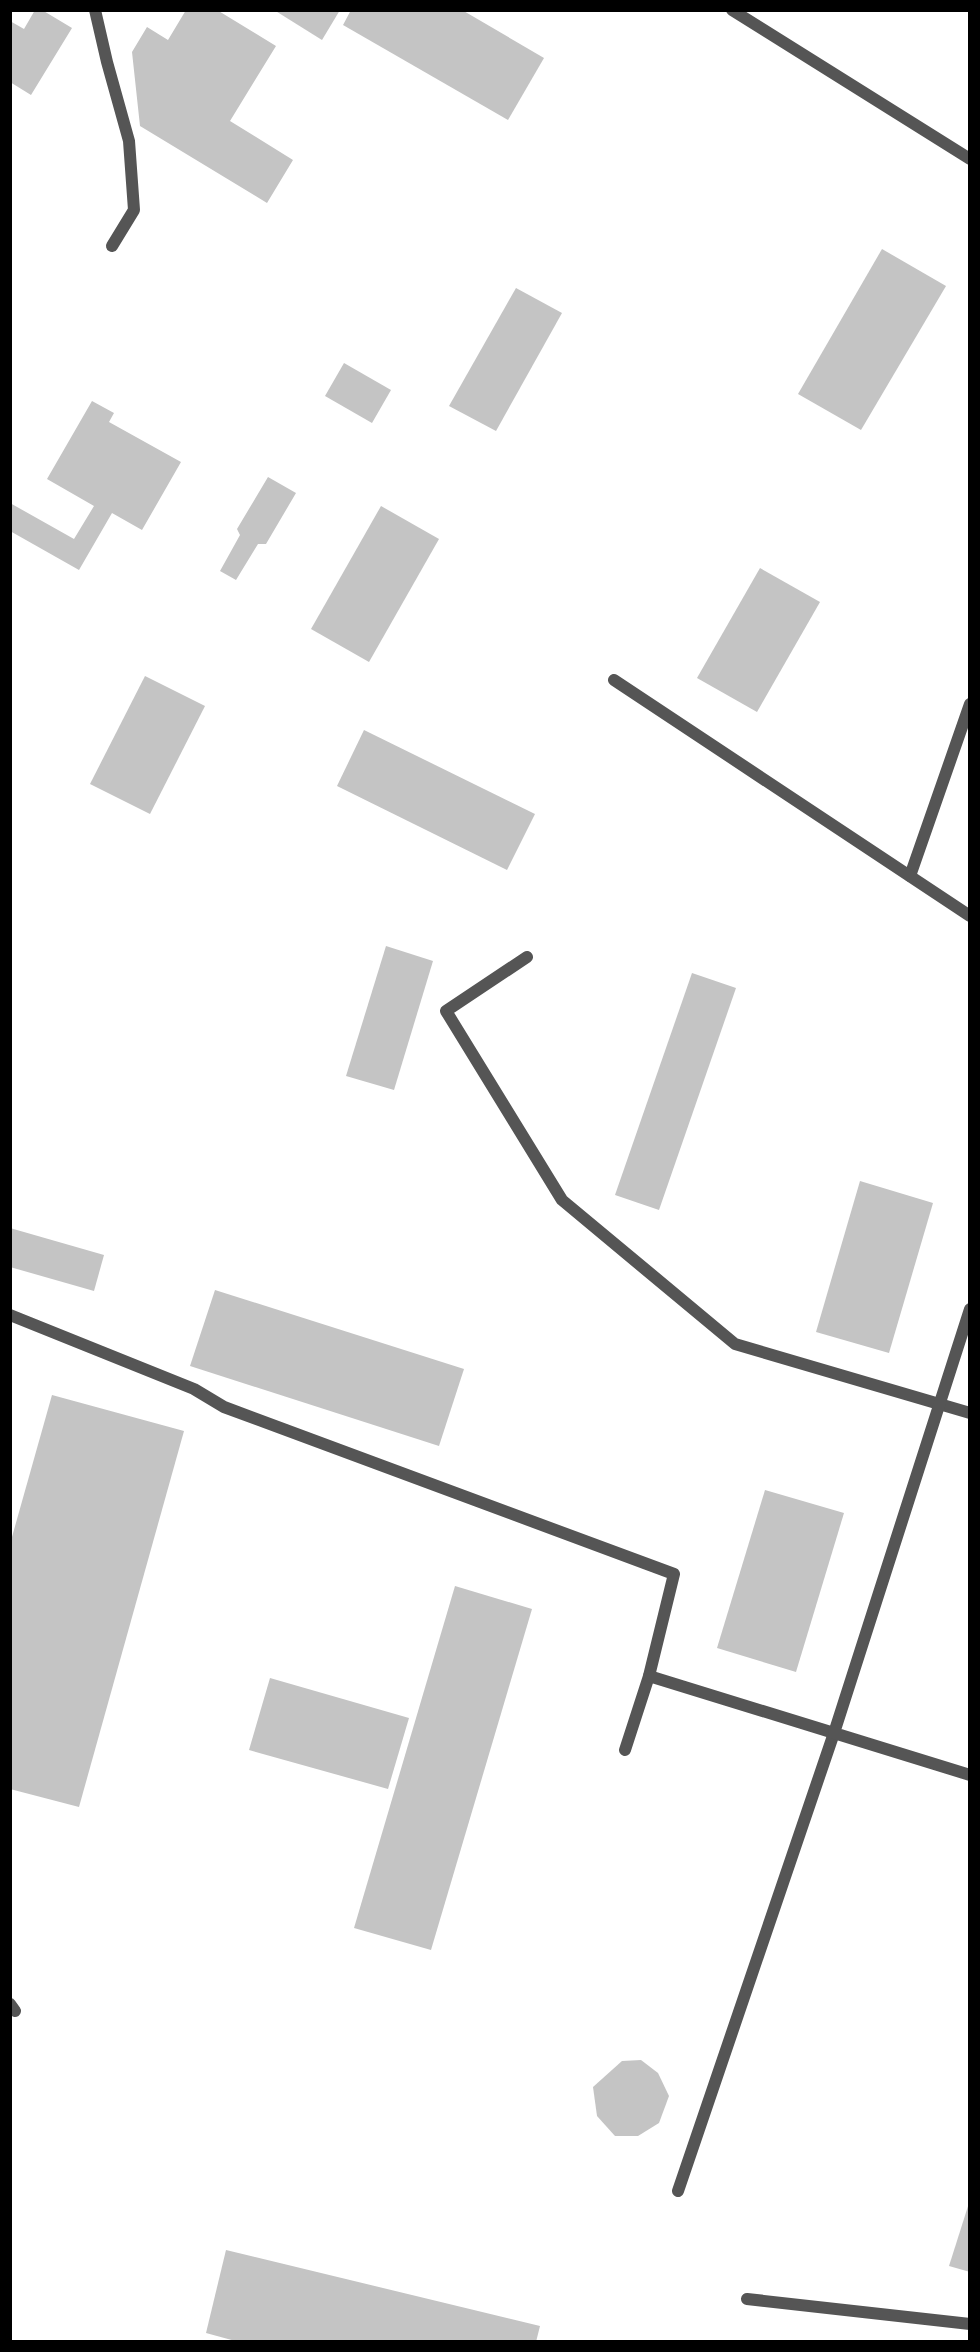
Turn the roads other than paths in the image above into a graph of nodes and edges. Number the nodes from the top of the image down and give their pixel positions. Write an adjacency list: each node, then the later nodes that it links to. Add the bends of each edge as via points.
1 (95, 10): 4 (street, via 130,152 134,210)
2 (732, 10): 3 (street)
3 (969, 159)
4 (112, 246)
5 (614, 680): 7 (street)
6 (969, 704): 7 (street)
7 (910, 876): 8 (street)
8 (969, 916)
9 (527, 957): 12 (street, via 446,1011 562,1200 735,1344)
10 (969, 1308): 12 (street)
11 (10, 1315): 14 (street, via 194,1389 224,1407 674,1574)
12 (940, 1403): 13 (street); 15 (street)
13 (969, 1413)
14 (649, 1676): 15 (street); 16 (street)
15 (834, 1733): 17 (street); 18 (street)
16 (625, 1750)
17 (969, 1775)
18 (678, 2191)
19 (747, 2299): 20 (street)
20 (969, 2324)

